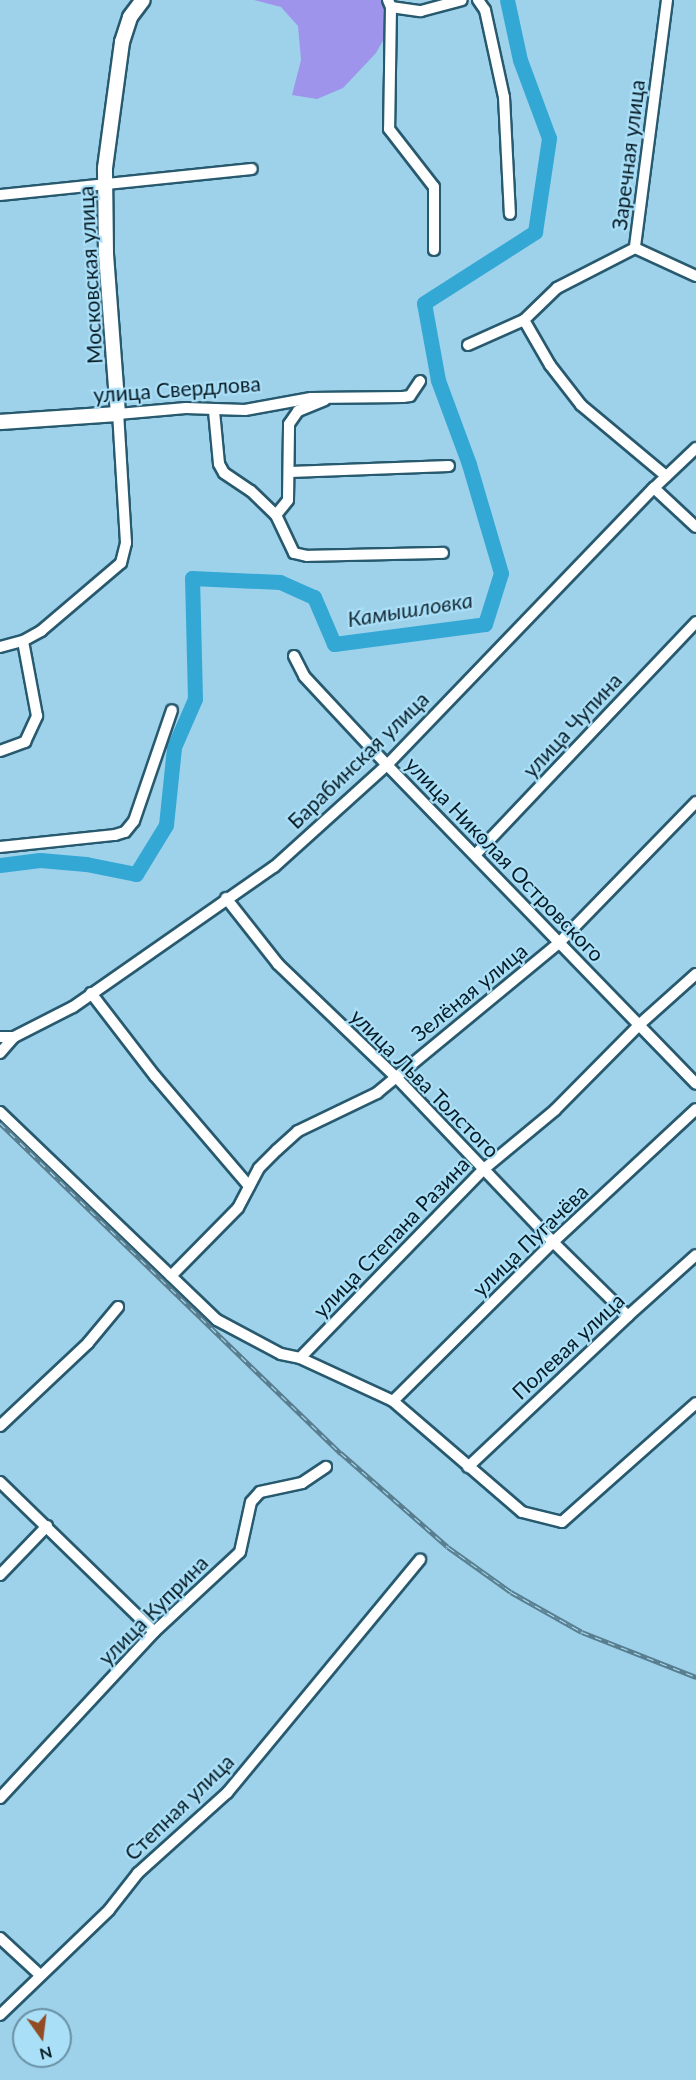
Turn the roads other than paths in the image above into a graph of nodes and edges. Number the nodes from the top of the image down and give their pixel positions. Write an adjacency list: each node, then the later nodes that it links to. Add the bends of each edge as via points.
1 (144, 0): 7 (main road, Московская улица, via 130,17 119,56)
2 (462, 0): 5 (street, via 421,11)
3 (478, 0): 9 (street, via 485,10 504,97)
4 (667, 0): 10 (street, Заречная улица)
5 (390, 3): 11 (street, via 389,129 434,187)
6 (252, 169): 7 (street)
7 (104, 185): 8 (street); 18 (main road, Московская улица)
8 (0, 195)
9 (510, 214)
10 (635, 248): 12 (street, Заречная улица); 13 (street, via 557,288)
11 (434, 250)
12 (696, 276)
13 (524, 320): 14 (street); 23 (street, via 550,365 581,405)
14 (468, 345)
15 (420, 381): 16 (street, улица Свердлова, via 410,396)
16 (328, 398): 17 (street, улица Свердлова); 22 (street, via 292,417 288,442)
17 (214, 411): 18 (street, улица Свердлова, via 186,408); 25 (street, via 219,464 224,473)
18 (118, 414): 19 (main road, улица Свердлова); 29 (street, Московская улица, via 125,554 115,571)
19 (0, 422)
20 (696, 448): 23 (street, Барабинская улица)
21 (449, 466): 22 (street)
22 (290, 472): 25 (street, via 288,500)
23 (666, 477): 24 (street, Барабинская улица)
24 (654, 488): 26 (street); 34 (street, Барабинская улица)
25 (276, 515): 27 (street, via 294,553 300,555)
26 (696, 527)
27 (443, 553)
28 (696, 622): 37 (street, улица Чупина)
29 (23, 642): 30 (street); 33 (street, via 37,716 25,742)
30 (0, 647)
31 (294, 656): 34 (street, улица Николая Островского, via 304,676)
32 (172, 710): 36 (street, via 134,821 125,832)
33 (0, 751)
34 (387, 765): 37 (street, улица Николая Островского); 38 (street, Барабинская улица, via 274,867)
35 (696, 802): 39 (street, Зелёная улица)
36 (0, 847)
37 (476, 854): 39 (street, улица Николая Островского)
38 (226, 898): 41 (street, Барабинская улица); 46 (street, улица Льва Толстого, via 278,964)
39 (558, 944): 42 (street, улица Николая Островского); 46 (street, Зелёная улица)
40 (696, 974): 42 (street, улица Степана Разина)
41 (91, 993): 44 (street, Барабинская улица); 51 (street, via 155,1076)
42 (640, 1024): 47 (street, улица Николая Островского); 50 (street, улица Степана Разина, via 555,1110)
43 (0, 1037): 44 (street, Барабинская улица)
44 (14, 1037): 45 (street)
45 (0, 1053)
46 (396, 1077): 50 (street, улица Льва Толстого); 51 (street, Зелёная улица, via 369,1098 298,1131 259,1168)
47 (696, 1084)
48 (696, 1109): 52 (street, улица Пугачёва)
49 (0, 1112): 54 (street)
50 (484, 1169): 52 (street, улица Льва Толстого); 57 (street, улица Степана Разина)
51 (249, 1186): 54 (street, Зелёная улица, via 238,1208 221,1228)
52 (553, 1242): 56 (street, улица Льва Толстого); 58 (street, улица Пугачёва)
53 (696, 1255): 56 (street, Полевая улица)
54 (171, 1276): 57 (street, via 217,1320 281,1354)
55 (118, 1307): 60 (street, via 88,1343)
56 (628, 1316): 62 (street, Полевая улица)
57 (300, 1358): 58 (street)
58 (393, 1401): 62 (street)
59 (696, 1403): 62 (street, via 562,1522 522,1512)
60 (0, 1426)
61 (326, 1467): 67 (street, улица Куприна, via 302,1483 260,1492 250,1502 240,1552)
62 (468, 1467)
63 (0, 1482): 64 (street)
64 (47, 1526): 66 (street); 67 (street)
65 (420, 1560): 70 (street, Степная улица, via 226,1793 138,1873 109,1910)
66 (0, 1575)
67 (154, 1632): 68 (street, улица Куприна)
68 (0, 1798)
69 (0, 1938): 70 (street)
70 (40, 1975): 71 (street, Степная улица)
71 (0, 2015)

